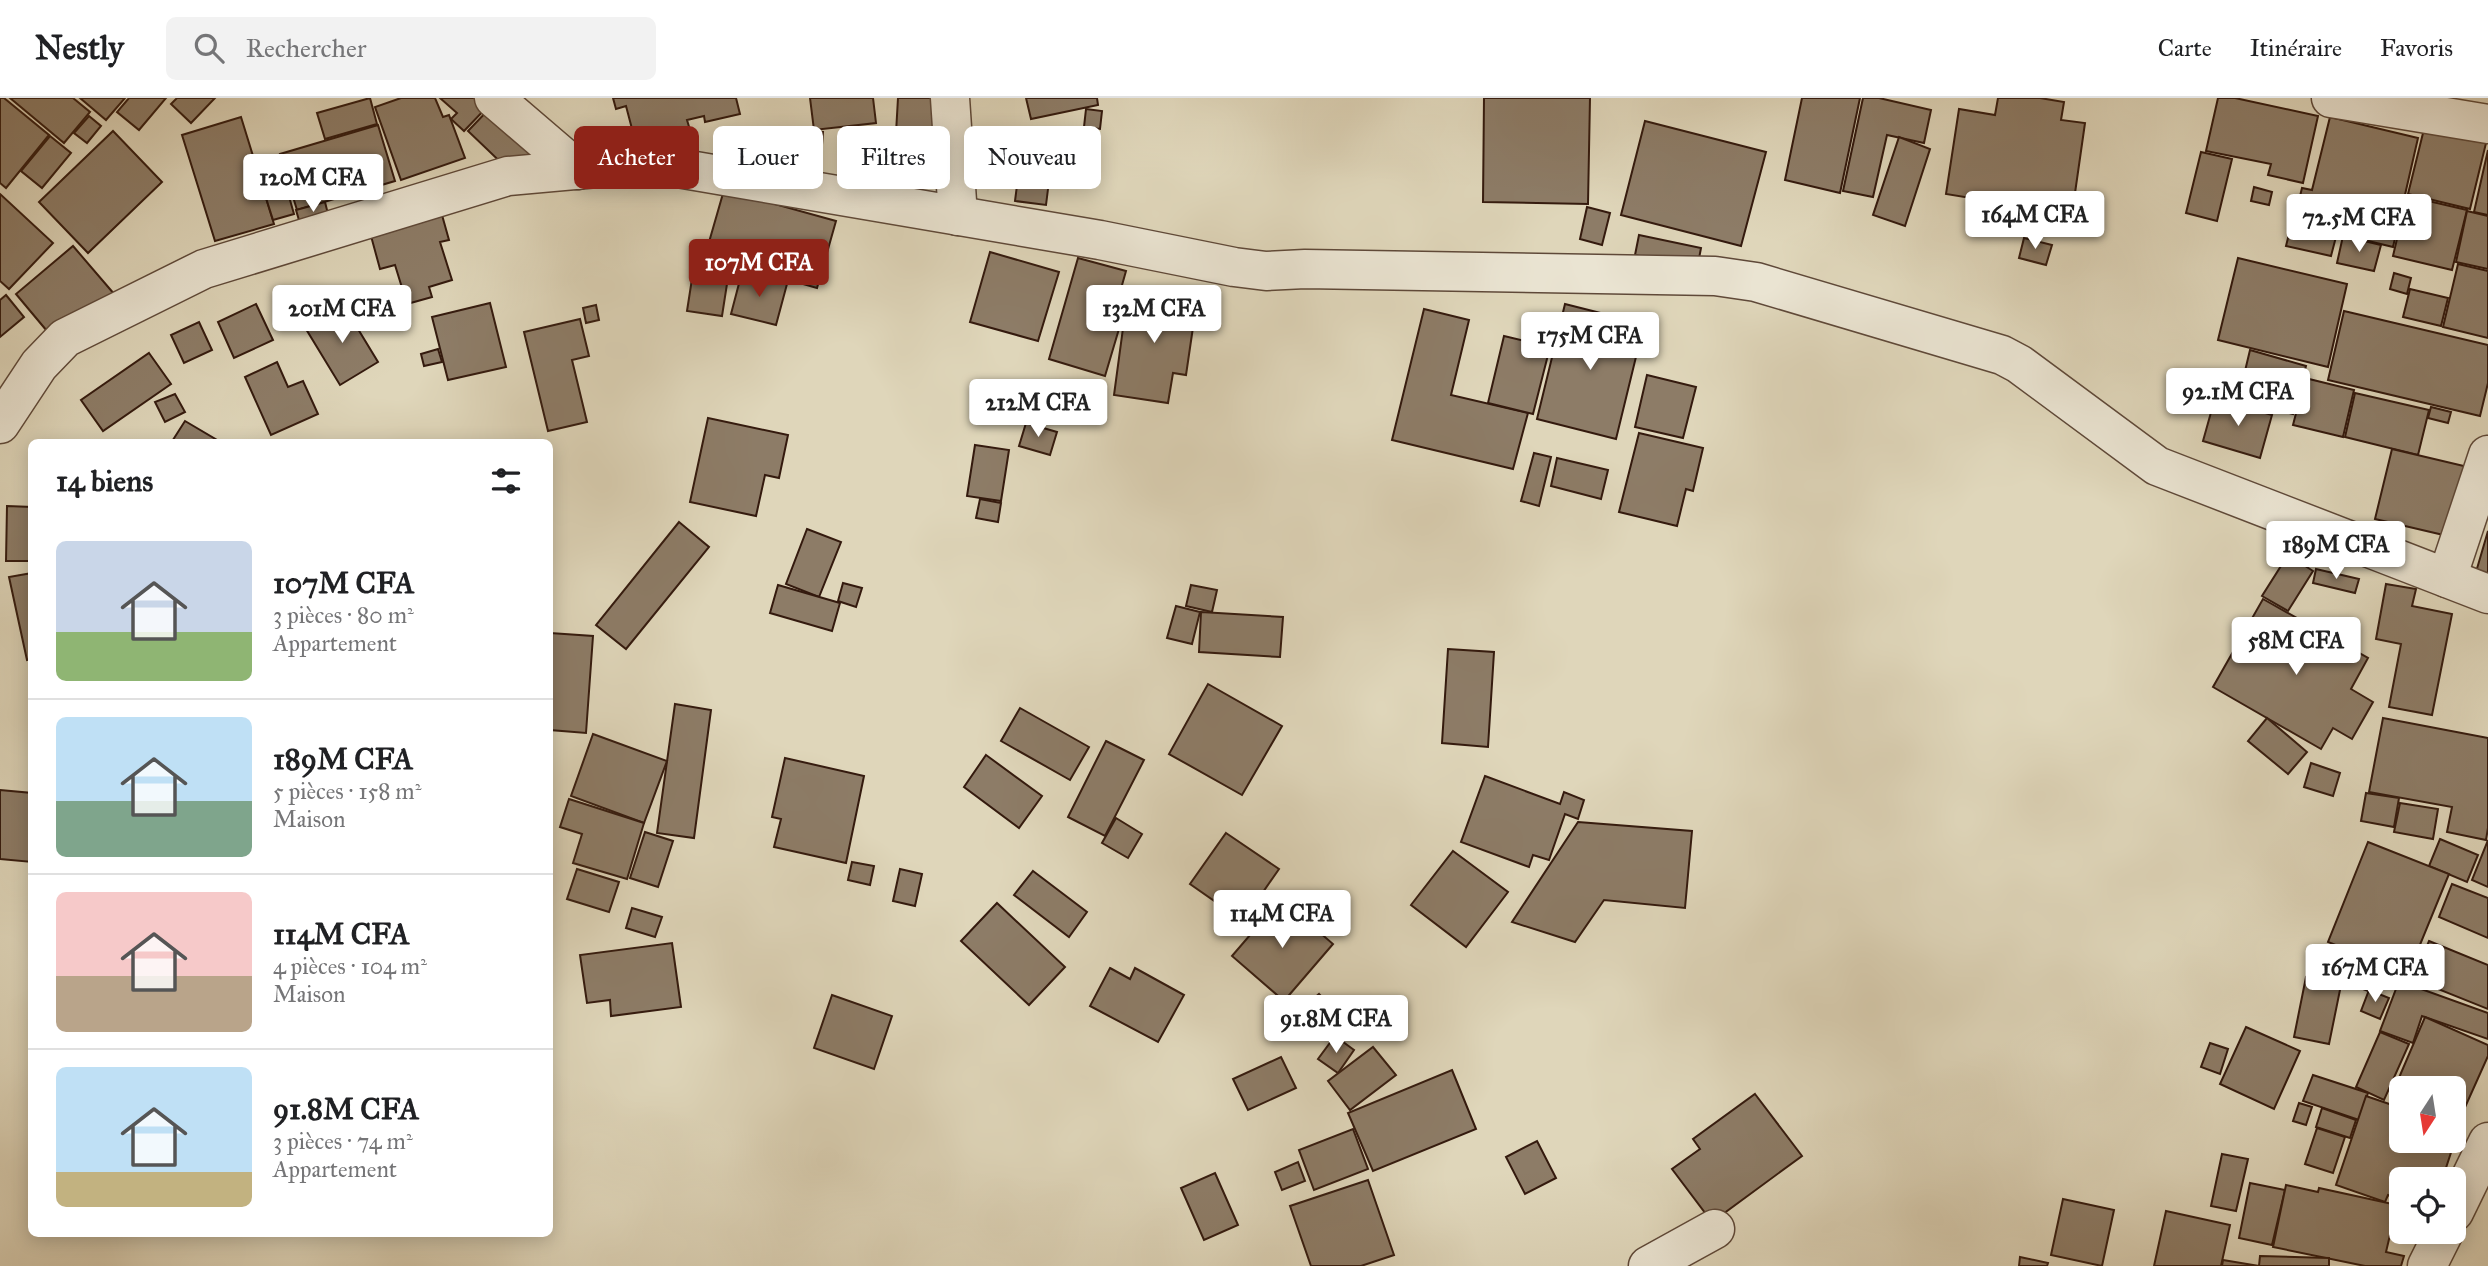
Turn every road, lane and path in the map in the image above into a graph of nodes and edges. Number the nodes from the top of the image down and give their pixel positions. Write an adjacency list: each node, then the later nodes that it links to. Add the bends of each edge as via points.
1 (495, 98): 5 (street)
2 (950, 98): 8 (street)
3 (2331, 98): 4 (street)
4 (2488, 124)
5 (574, 167)
6 (574, 170): 9 (street, via 508,176 204,269 65,338 39,365)
7 (699, 172): 8 (street)
8 (958, 216): 11 (street, via 1266,271 1715,276 1756,282 2002,355 2157,466)
9 (0, 424)
10 (2488, 455): 11 (street)
11 (2447, 578): 12 (street)
12 (2488, 594)
13 (2488, 1142): 14 (street)
14 (2466, 1187)
15 (1715, 1229): 17 (street)
16 (2438, 1244): 18 (street)
17 (1648, 1266)
18 (2427, 1266)

